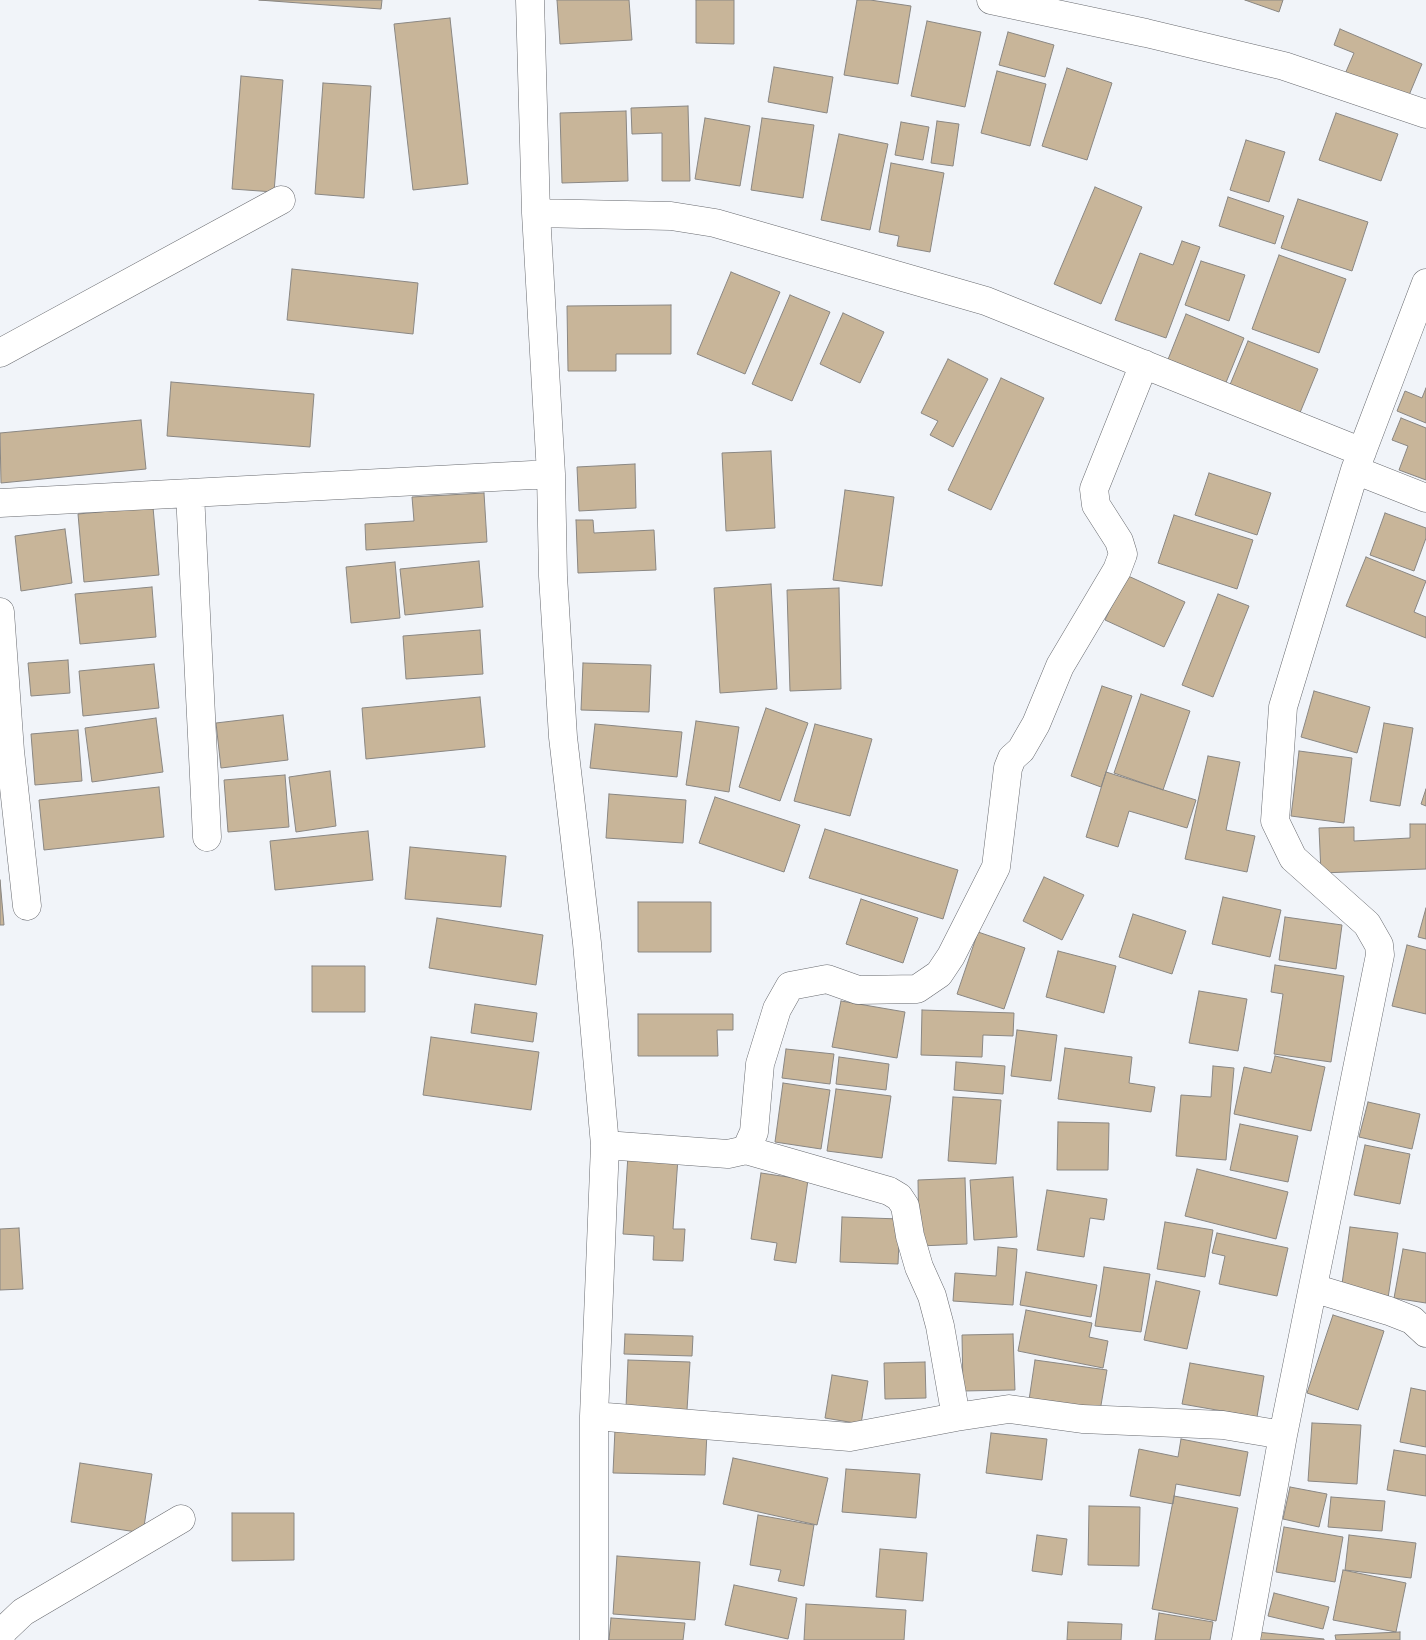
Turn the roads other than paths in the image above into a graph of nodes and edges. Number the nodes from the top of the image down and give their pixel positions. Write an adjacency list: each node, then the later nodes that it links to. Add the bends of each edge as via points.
1 (530, 0): 5 (street)
2 (991, 0): 3 (street, via 1284,66)
3 (1426, 114)
4 (281, 200): 7 (street)
5 (536, 213): 8 (street, via 671,216 715,223 986,301); 10 (street)
6 (1426, 283): 9 (street)
7 (0, 353)
8 (1144, 364): 9 (street); 18 (street, via 1094,489 1096,506 1120,541 1123,554 1060,666 1036,724 1021,750 1012,758 1008,768 996,868 951,956 939,974 918,989 858,990 827,979 790,986 777,1009 760,1064 754,1132)
9 (1359, 461): 12 (street); 19 (street, via 1283,707 1275,821 1293,858 1367,924 1380,955)
10 (551, 474): 11 (street); 17 (street, via 553,576 563,737 587,943)
11 (190, 493): 13 (street); 15 (street)
12 (1426, 498)
13 (0, 504)
14 (0, 612): 16 (street)
15 (207, 837)
16 (26, 906)
17 (605, 1145): 18 (street, via 728,1154); 21 (street)
18 (746, 1150): 22 (street, via 889,1191 899,1197 905,1206 919,1268 932,1296 940,1326)
19 (1313, 1288): 20 (street, via 1412,1320); 23 (street)
20 (1426, 1333)
21 (594, 1416): 22 (street, via 850,1437); 26 (street)
22 (956, 1417): 23 (street, via 1009,1409 1082,1419 1223,1425)
23 (1282, 1435): 27 (street)
24 (181, 1519): 25 (street, via 23,1612)
25 (0, 1637)
26 (594, 1640)
27 (1246, 1640)

